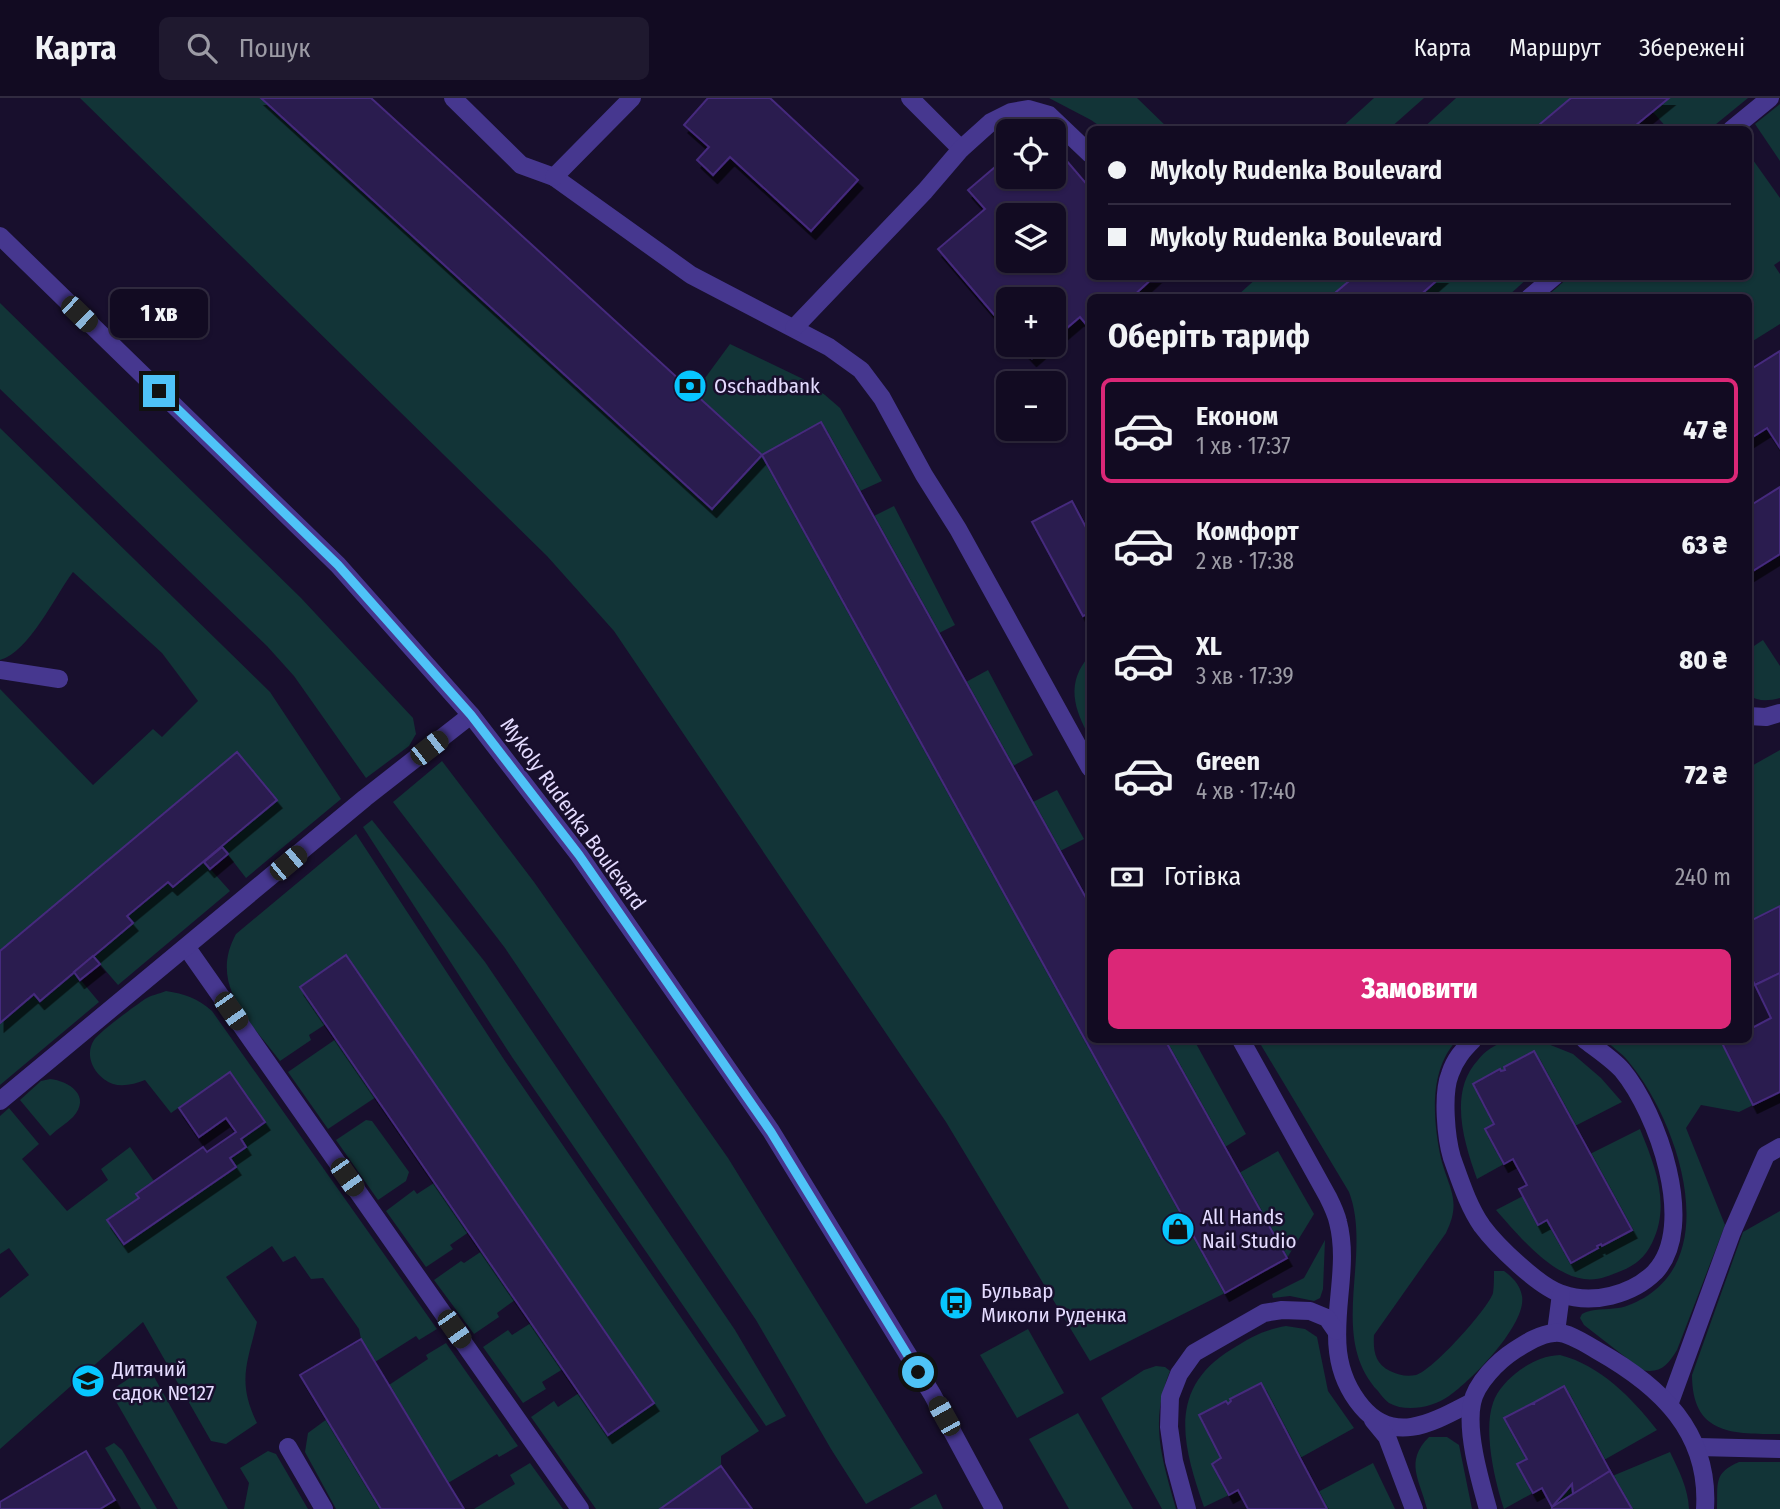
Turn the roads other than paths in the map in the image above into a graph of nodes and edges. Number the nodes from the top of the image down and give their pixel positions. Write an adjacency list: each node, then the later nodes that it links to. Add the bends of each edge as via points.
1 (453, 98): 8 (street, via 521,165)
2 (632, 98): 8 (street)
3 (910, 98): 6 (street)
4 (1769, 98): 5 (street)
5 (1736, 126)
6 (961, 149): 7 (street, via 991,122 1028,109 1049,115); 12 (street)
7 (1087, 151)
8 (554, 177): 12 (street, via 691,275)
9 (0, 236): 16 (street, Mykoly Rudenka Boulevard, via 338,565)
10 (1550, 280): 11 (street)
11 (1534, 294)
12 (794, 328): 18 (street, via 861,370 882,398)
13 (0, 670): 14 (street)
14 (59, 679)
15 (1780, 713): 17 (street)
16 (471, 715): 19 (street); 36 (street, Mykoly Rudenka Boulevard, via 579,855 771,1132 932,1394)
17 (1752, 716)
18 (1087, 762)
19 (187, 948): 23 (street); 35 (street)
20 (1243, 1043): 26 (street, via 1339,1223)
21 (1470, 1043): 25 (street, via 1460,1052 1448,1076 1446,1113 1460,1180 1481,1225 1507,1254)
22 (1589, 1043): 25 (street, via 1621,1070 1646,1107 1666,1160 1674,1204 1673,1238 1656,1270 1631,1290 1596,1299)
23 (0, 1101)
24 (1780, 1147): 29 (street, via 1766,1155 1732,1232)
25 (1561, 1294): 27 (street)
26 (1336, 1331): 30 (street, via 1341,1371); 37 (street, via 1327,1318 1310,1311 1282,1310 1264,1313 1194,1353 1170,1397 1174,1461)
27 (1556, 1332): 28 (street, via 1531,1340 1503,1358); 29 (street, via 1615,1360)
28 (1472, 1402): 30 (street, via 1406,1430); 39 (street, via 1472,1430)
29 (1670, 1405): 32 (street)
30 (1373, 1420): 38 (street, via 1387,1437)
31 (288, 1447): 34 (street)
32 (1698, 1447): 33 (street); 40 (street)
33 (1780, 1449)
34 (324, 1509)
35 (580, 1509)
36 (995, 1509)
37 (1187, 1509)
38 (1414, 1509)
39 (1488, 1509)
40 (1705, 1509)

